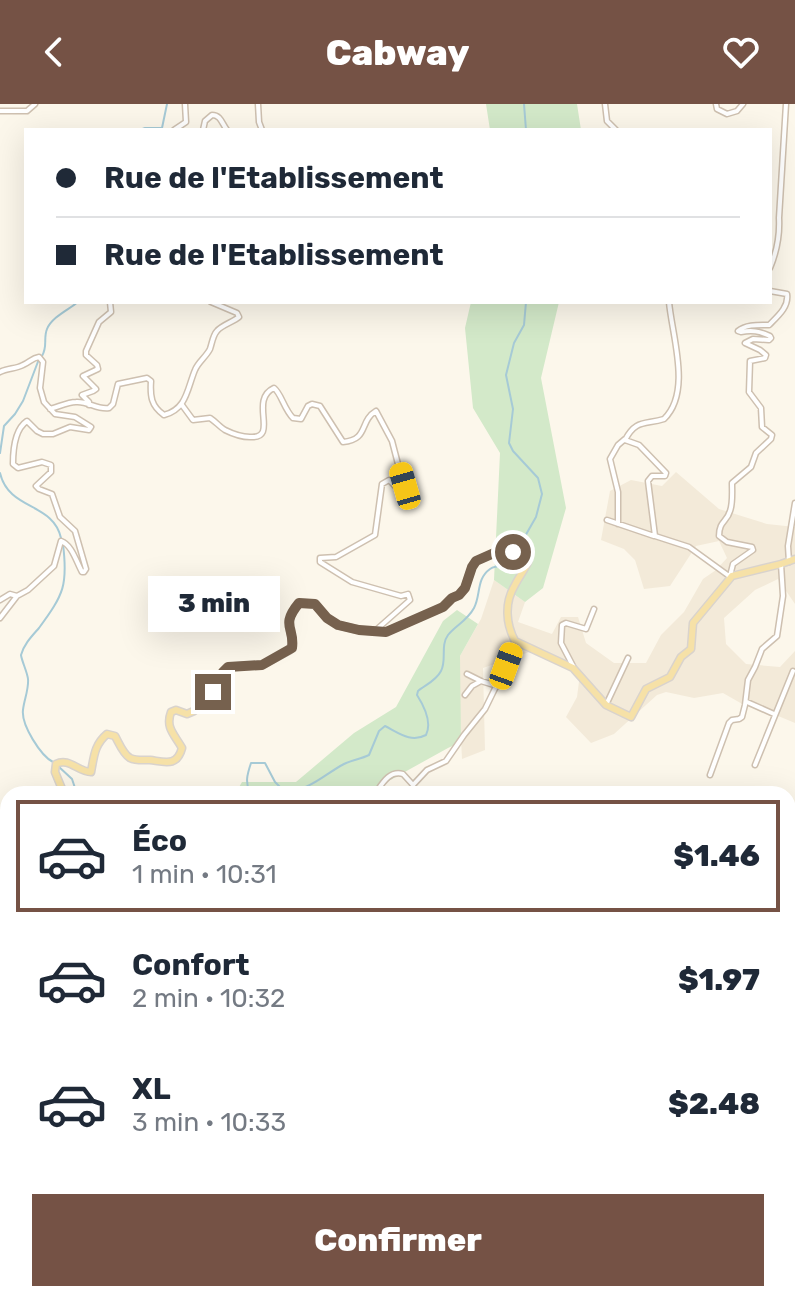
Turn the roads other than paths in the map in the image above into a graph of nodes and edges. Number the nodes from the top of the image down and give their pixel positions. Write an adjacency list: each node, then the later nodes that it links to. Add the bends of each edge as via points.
1 (4, 104): 9 (street)
2 (35, 104): 9 (street, via 27,111)
3 (185, 104): 10 (street, via 186,122)
4 (258, 104): 13 (street)
5 (605, 104): 14 (street, via 607,121)
6 (716, 104): 7 (street, via 727,114)
7 (743, 104)
8 (786, 104): 15 (street, via 780,232)
9 (1, 110)
10 (177, 128)
11 (204, 128): 12 (street, via 208,117 216,115)
12 (226, 128)
13 (261, 128)
14 (614, 128)
15 (772, 263)
16 (772, 291): 30 (street, via 787,294 786,306 769,325 738,331 762,332 771,338 745,343 766,355 750,361 748,388 761,408 762,427 772,435 751,467 732,483 731,510 719,527 719,536 727,542 753,550 733,564)
17 (110, 304): 21 (street, via 111,312 99,322 86,351 98,369 83,376 96,389 82,395)
18 (216, 304): 22 (street, via 239,317 215,333)
19 (669, 304): 24 (street, via 679,359 675,406 664,419 637,425)
20 (0, 372): 23 (street, via 41,357 40,391)
21 (89, 405): 22 (street, via 109,408 118,384 147,378 157,410 167,416); 23 (street, via 75,402)
22 (182, 405): 35 (street, via 193,420 210,418 235,434 256,437 264,428 262,403 274,388 293,418 301,419 312,404 320,406 343,442 360,436 376,411 392,441 405,491 385,481 375,535 336,557 320,558 352,582 408,594 410,600)
23 (50, 409): 31 (street, via 79,419 90,429 70,427 46,434 25,421 13,464 51,465 51,472 36,486 52,494 60,517 73,528 85,570 62,541 54,566)
24 (625, 439): 27 (street, via 610,459); 28 (street, via 639,445 666,473 648,481)
25 (795, 503): 29 (street)
26 (607, 520): 27 (street)
27 (618, 524): 28 (street)
28 (655, 536): 30 (street, via 689,547)
29 (788, 562): 30 (main road); 44 (street, via 777,636 760,654 746,684)
30 (731, 576): 45 (main road, via 693,623 691,649 670,677 646,689 631,717)
31 (17, 596): 32 (street); 34 (street)
32 (0, 600)
33 (594, 609): 38 (street, via 586,629 566,623 561,627 561,643)
34 (0, 618)
35 (374, 632): 36 (main road, via 390,631 443,607 463,591 476,561 508,551 528,562 508,609); 49 (main road, via 338,625 315,604 299,603 288,621 290,650 262,665 230,666 194,711 171,712 170,730 182,748 175,760 132,759 115,736 107,734 94,752 91,772 66,762 56,764)
36 (515, 641): 38 (main road); 42 (street)
37 (628, 658): 45 (street)
38 (573, 668): 45 (main road)
39 (793, 671): 46 (street)
40 (467, 674): 41 (street)
41 (481, 681): 42 (street); 43 (street)
42 (497, 686): 50 (street, via 446,761 413,785 395,773)
43 (465, 695)
44 (746, 702): 46 (street); 48 (street, via 742,717 730,721)
45 (606, 705)
46 (774, 714): 47 (street)
47 (755, 765)
48 (710, 775)
49 (61, 786)
50 (380, 786)

